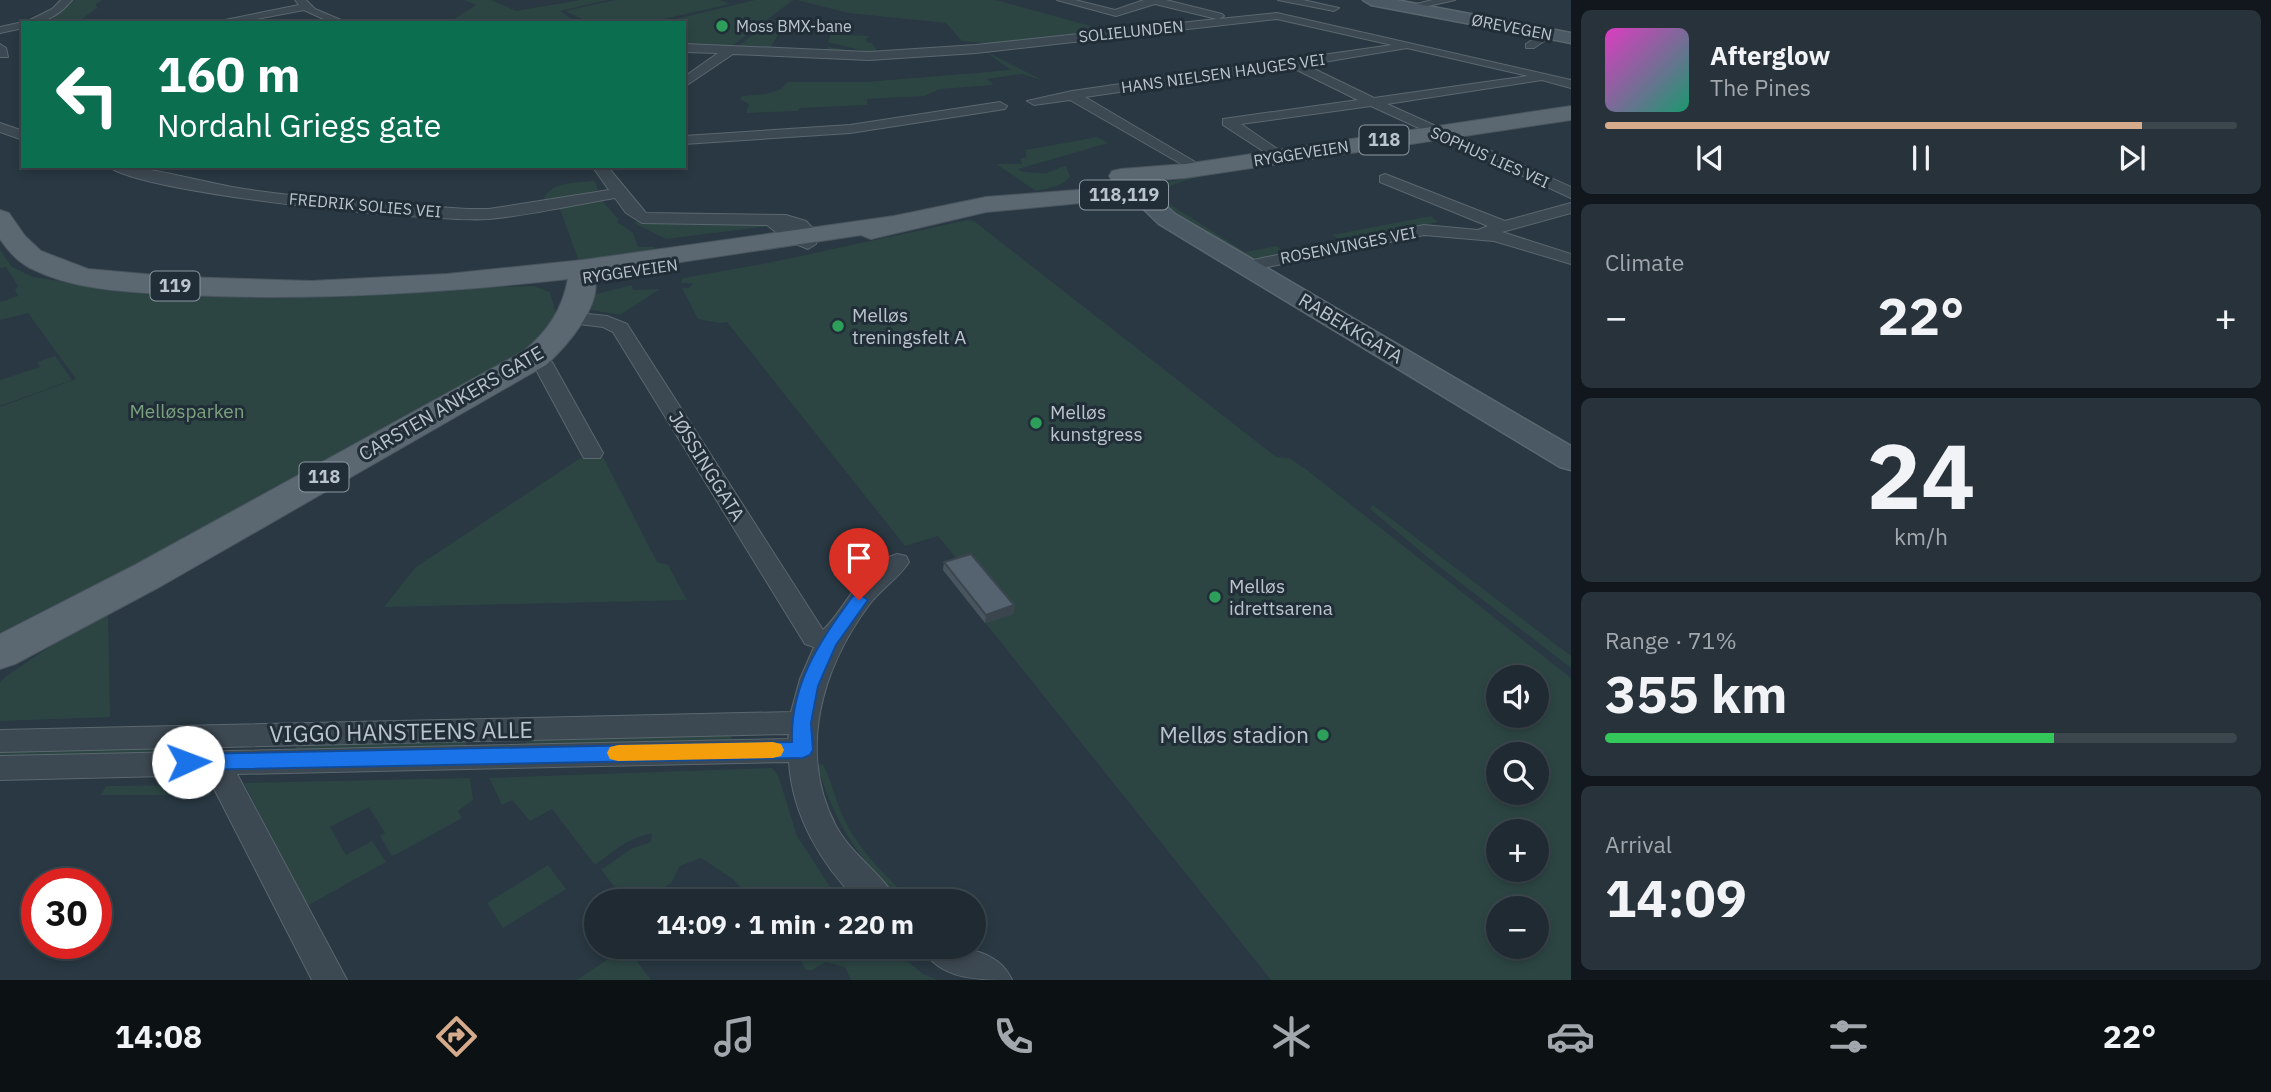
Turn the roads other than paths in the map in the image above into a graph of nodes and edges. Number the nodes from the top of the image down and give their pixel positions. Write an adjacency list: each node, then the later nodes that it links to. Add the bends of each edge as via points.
1 (64, 0): 12 (street, via 57,11)
2 (1062, 0): 3 (street, via 1116,13)
3 (1154, 0): 10 (street, via 1217,15)
4 (1283, 0): 9 (street)
5 (1371, 0): 8 (street, ØREVEGEN)
6 (1447, 0): 8 (street)
7 (302, 4): 13 (street); 14 (street)
8 (1410, 7): 17 (street, ØREVEGEN)
9 (1334, 8)
10 (1236, 14): 19 (street, SOLIELUNDEN, via 1285,17); 22 (street, SOLIELUNDEN, via 984,48 883,56)
11 (0, 20): 15 (street)
12 (35, 21)
13 (224, 21)
14 (339, 21)
15 (18, 26): 16 (street)
16 (0, 30)
17 (1548, 34): 18 (street, ØREVEGEN); 20 (street)
18 (1571, 38)
19 (1412, 45): 23 (street, HANS NIELSEN HAUGES VEI); 24 (street, SOLIELUNDEN)
20 (1530, 47)
21 (686, 48): 22 (street, SOLIELUNDEN)
22 (729, 51): 25 (street)
23 (1295, 64): 27 (street, HANS NIELSEN HAUGES VEI); 29 (street, SOPHUS LIES VEI)
24 (1550, 77): 26 (street, SOLIELUNDEN); 29 (street)
25 (686, 82)
26 (1571, 84)
27 (1072, 95): 28 (street, HANS NIELSEN HAUGES VEI); 40 (street)
28 (1034, 101)
29 (1372, 102): 33 (street, SOPHUS LIES VEI); 36 (street, via 1228,122)
30 (1000, 106): 35 (street, via 850,129)
31 (1571, 113): 33 (main road, RYGGEVEIEN / 118)
32 (0, 127): 34 (street)
33 (1436, 132): 36 (main road, RYGGEVEIEN / 118); 45 (street, SOPHUS LIES VEI)
34 (21, 135)
35 (686, 140)
36 (1279, 155): 40 (main road, RYGGEVEIEN / 118)
37 (122, 168): 41 (street, FREDRIK SOLIES VEI)
38 (153, 168): 41 (street)
39 (600, 168): 44 (street)
40 (1191, 170): 43 (main road, RYGGEVEIEN / 118)
41 (141, 174): 44 (street, FREDRIK SOLIES VEI, via 294,199 468,214)
42 (1385, 179): 49 (street)
43 (1116, 188): 51 (main road, RYGGEVEIEN / 118); 53 (street, RABEKKGATA)
44 (617, 193): 48 (street, via 635,214 653,220)
45 (1571, 193)
46 (1571, 208): 49 (street)
47 (0, 218): 54 (main road, RYGGEVEIEN / 119, via 28,255 79,275 215,289 465,286)
48 (771, 220): 51 (street)
49 (1500, 225): 50 (street)
50 (1482, 233): 52 (street, ROSENVINGES VEI); 53 (street, ROSENVINGES VEI, via 1408,231)
51 (803, 238): 54 (main road, RYGGEVEIEN / 118)
52 (1571, 258)
53 (1248, 266): 58 (street, RABEKKGATA)
54 (574, 275): 55 (main road, CARSTEN ANKERS GATE / 118, via 581,295)
55 (569, 318): 56 (main road, CARSTEN ANKERS GATE / 118, via 556,340); 61 (street, JØSSINGGATA, via 620,328 814,637)
56 (535, 358): 57 (street); 60 (main road, CARSTEN ANKERS GATE / 118)
57 (592, 453)
58 (1571, 460)
59 (897, 562): 61 (street, via 874,579)
60 (66, 620): 62 (main road, CARSTEN ANKERS GATE / 118); 63 (main road, CARSTEN ANKERS GATE / 118)
61 (828, 642): 64 (street, via 808,686)
62 (0, 653)
63 (0, 667)
64 (802, 736): 65 (street, VIGGO HANSTEENS ALLE); 66 (street, VIGGO HANSTEENS ALLE); 68 (street, via 806,783 820,824 843,863)
65 (0, 741)
66 (215, 761): 67 (street, VIGGO HANSTEENS ALLE); 70 (street)
67 (0, 768)
68 (868, 889)
69 (959, 959): 71 (street)
70 (330, 980)
71 (995, 980)

